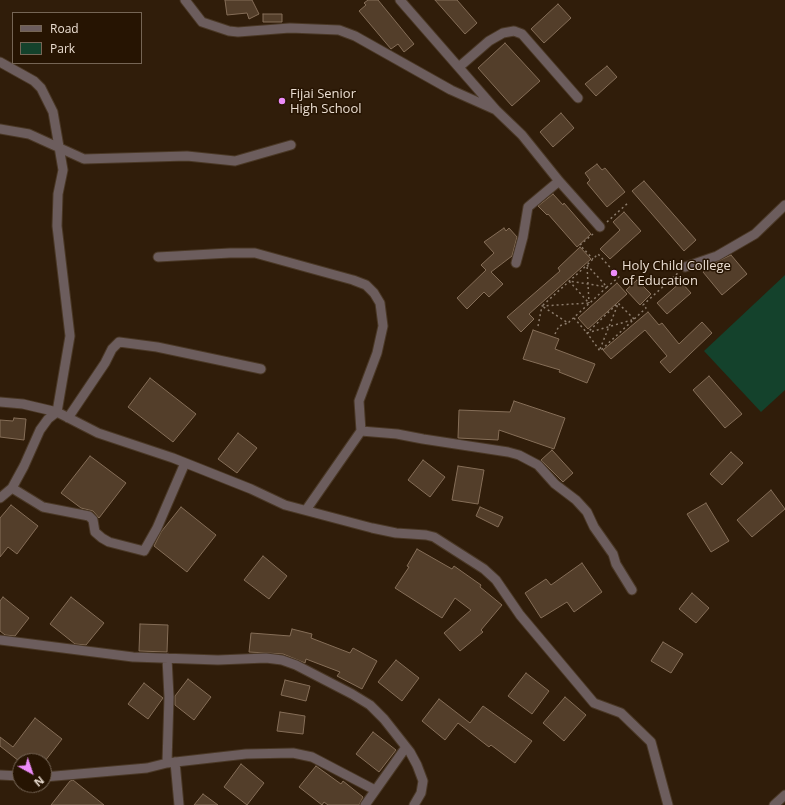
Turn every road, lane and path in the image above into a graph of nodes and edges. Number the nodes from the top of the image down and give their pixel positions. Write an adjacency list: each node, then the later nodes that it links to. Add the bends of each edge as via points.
1 (185, 0): 6 (street, via 202,22 229,31 290,28 339,30 355,36 451,90)
2 (400, 0): 4 (street)
3 (0, 62): 9 (street, via 34,81 41,88 54,112)
4 (459, 67): 5 (street, via 489,41 503,33 514,31 528,40); 6 (street)
5 (578, 98)
6 (496, 110): 10 (street, via 522,135)
7 (0, 129): 9 (street, via 29,134)
8 (292, 145): 9 (street, via 235,161 187,156 84,159)
9 (59, 147): 33 (street, via 63,170 58,194 57,226 70,336)
10 (558, 181): 12 (street); 14 (street, via 528,207)
11 (785, 205): 16 (street, via 755,234 717,256)
12 (600, 227)
13 (158, 257): 35 (street, via 255,253 366,285 380,303 383,326 377,354 359,401)
14 (516, 263)
15 (587, 265): 17 (path); 18 (path); 19 (path); 19 (path, via 598,254 619,278)
16 (685, 267): 24 (path, via 643,305 646,308)
17 (569, 281): 18 (path); 20 (path); 22 (path)
18 (588, 284): 19 (path); 20 (path)
19 (607, 287): 20 (path)
20 (589, 303): 22 (path); 23 (path)
21 (618, 303): 24 (path); 27 (path); 28 (path)
22 (542, 306): 25 (path); 26 (path)
23 (574, 318): 25 (path); 28 (path)
24 (634, 320): 27 (path); 30 (path)
25 (568, 323): 29 (path, via 559,326)
26 (538, 326)
27 (609, 327): 28 (path); 30 (path)
28 (587, 333): 30 (path)
29 (555, 334)
30 (600, 351)
31 (261, 369): 34 (street, via 158,347 119,342)
32 (0, 402): 33 (street, via 23,404)
33 (57, 412): 34 (street); 37 (street, via 40,430)
34 (68, 418): 36 (street, via 110,438)
35 (361, 431): 39 (street); 40 (street, via 492,449 528,459 538,465 557,486 587,512)
36 (185, 463): 37 (street, via 157,528 144,551 102,538 95,532 93,520 89,516 43,507); 39 (street, via 277,502)
37 (12, 488): 38 (street)
38 (0, 498)
39 (306, 510): 53 (street, via 378,529 434,537 484,569 496,580 520,615 594,703 621,713 651,742)
40 (632, 590)
41 (0, 640): 42 (street, via 76,651)
42 (167, 658): 43 (street, via 266,658 296,665 370,705); 44 (street)
43 (406, 747): 48 (street); 52 (street, via 418,765 423,780 421,793)
44 (171, 762): 47 (street, via 147,768); 48 (street, via 246,754 293,753 312,757); 50 (street)
45 (0, 775): 46 (street)
46 (12, 776)
47 (52, 776)
48 (375, 790): 51 (street)
49 (785, 795): 54 (street)
50 (179, 805)
51 (365, 805)
52 (414, 805)
53 (668, 805)
54 (774, 805)

